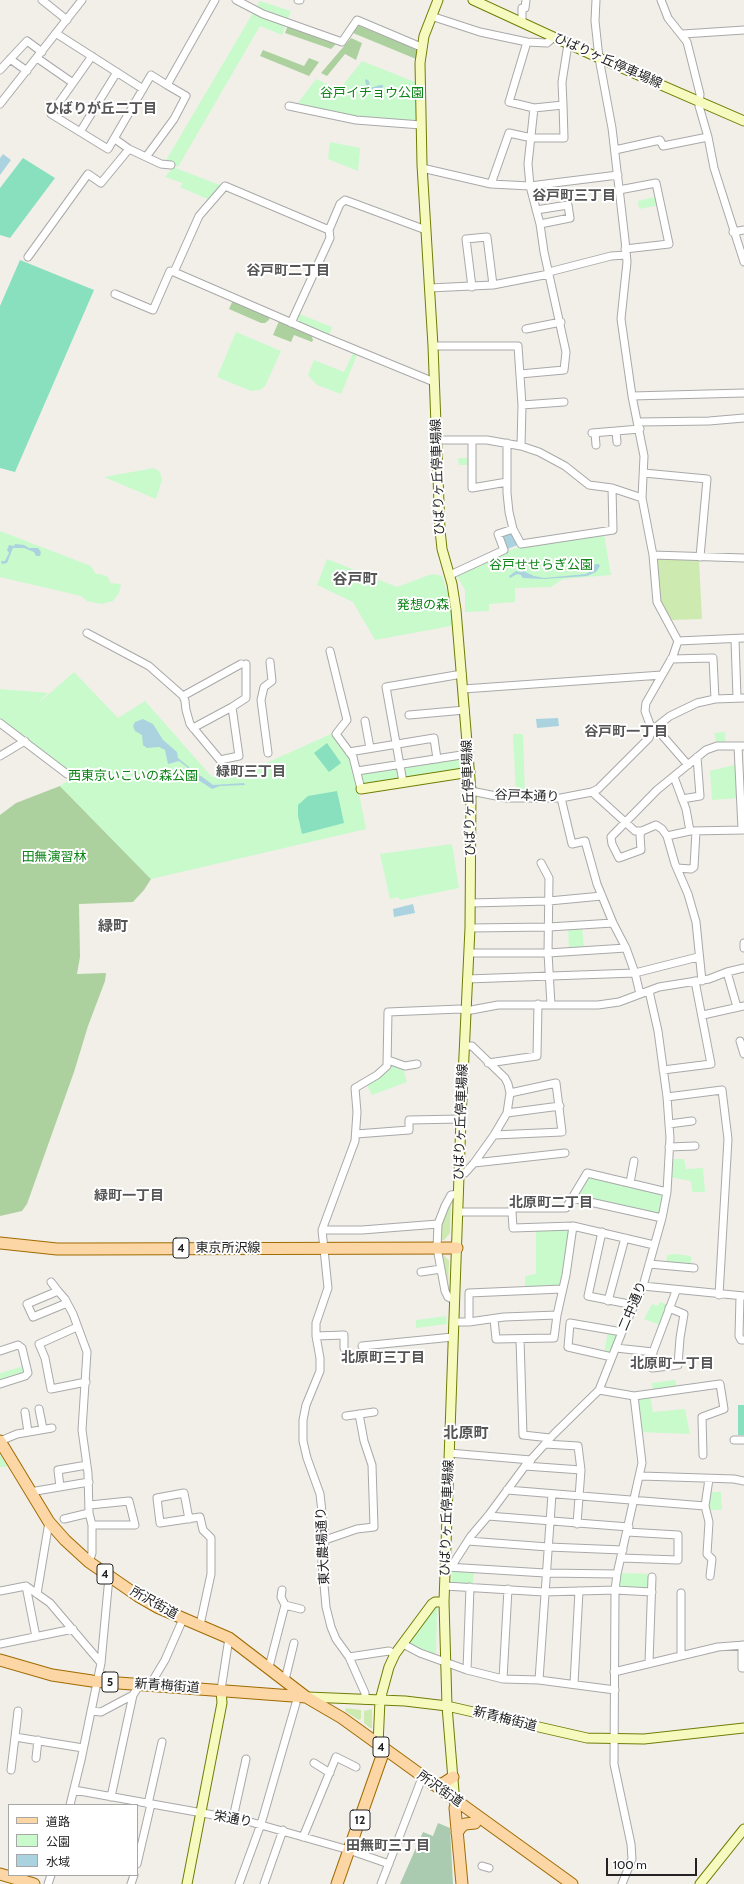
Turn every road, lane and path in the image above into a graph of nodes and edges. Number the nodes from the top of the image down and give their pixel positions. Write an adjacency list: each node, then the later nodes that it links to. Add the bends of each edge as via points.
1 (42, 0): 11 (street)
2 (82, 0): 11 (street)
3 (215, 0): 28 (street)
4 (236, 0): 19 (street, via 263,14 342,42 357,20)
5 (438, 0): 10 (main road, ひばりヶ丘停車場線)
6 (473, 0): 12 (main road, ひばりヶ丘停車場線)
7 (526, 0): 12 (street, via 525,8 522,8)
8 (597, 0): 22 (street, via 595,20)
9 (660, 0): 15 (street, via 668,18)
10 (431, 16): 17 (street, via 473,30); 19 (main road, ひばりヶ丘停車場線)
11 (67, 20): 14 (street)
12 (522, 22): 16 (main road, ひばりヶ丘停車場線)
13 (744, 30): 15 (street)
14 (57, 34): 20 (street); 21 (street)
15 (683, 34): 30 (street, via 692,59)
16 (554, 37): 17 (street, via 547,43); 18 (main road, ひばりヶ丘停車場線)
17 (527, 42): 34 (street, via 509,102)
18 (568, 44): 22 (main road, ひばりヶ丘停車場線); 32 (street, via 562,82)
19 (421, 47): 36 (main road, ひばりヶ丘停車場線)
20 (40, 55): 23 (street, via 27,40); 25 (street); 27 (street)
21 (92, 56): 26 (street); 27 (street)
22 (599, 58): 30 (main road, ひばりヶ丘停車場線); 42 (street)
23 (10, 59): 24 (street); 25 (street)
24 (0, 70)
25 (27, 71): 31 (street)
26 (117, 72): 29 (street); 37 (street)
27 (73, 83): 37 (street, via 51,114)
28 (167, 85): 29 (street, via 151,75); 43 (street, via 186,96 174,118)
29 (144, 89): 40 (street)
30 (700, 102): 35 (main road, ひばりヶ丘停車場線); 38 (street)
31 (0, 104)
32 (563, 105): 34 (street); 39 (street, via 564,138)
33 (290, 106): 36 (street, via 356,120)
34 (534, 108): 39 (street)
35 (744, 121)
36 (421, 125): 45 (main road, ひばりヶ丘停車場線)
37 (80, 132): 40 (street, via 108,150)
38 (708, 137): 42 (street, via 663,146 660,140); 55 (street, via 714,168)
39 (532, 138): 47 (street, via 509,133); 48 (street, via 528,164)
40 (115, 139): 41 (street)
41 (129, 149): 43 (street); 57 (street, via 101,183 88,174)
42 (615, 150): 46 (street)
43 (146, 157): 44 (street, via 161,164)
44 (171, 165)
45 (422, 168): 47 (street); 53 (main road, ひばりヶ丘停車場線)
46 (618, 175): 48 (street); 49 (street)
47 (491, 184): 48 (street)
48 (530, 186): 50 (street)
49 (619, 190): 56 (street); 56 (street, via 656,183 669,244)
50 (536, 210): 51 (street); 51 (street, via 568,205 570,218)
51 (540, 224): 60 (street)
52 (329, 230): 53 (street, via 340,204 345,200); 59 (street, via 225,186 199,216); 66 (street, via 330,238)
53 (426, 230): 63 (main road, ひばりヶ丘停車場線)
54 (744, 230): 55 (street)
55 (733, 232): 58 (street)
56 (626, 252): 60 (street); 72 (street, via 621,319)
57 (28, 257)
58 (744, 262)
59 (174, 272): 64 (street, via 170,271 153,310); 66 (street)
60 (549, 273): 61 (street); 65 (street)
61 (493, 285): 62 (street); 62 (street, via 487,237 466,239)
62 (472, 287): 63 (street)
63 (430, 288): 68 (main road, ひばりヶ丘停車場線)
64 (115, 294)
65 (561, 322): 67 (street); 69 (street, via 566,352 564,370)
66 (291, 323): 70 (street)
67 (526, 329)
68 (432, 346): 69 (street, via 518,346); 70 (main road, ひばりヶ丘停車場線)
69 (520, 374): 74 (street)
70 (434, 382): 78 (main road, ひばりヶ丘停車場線)
71 (744, 393): 72 (street)
72 (632, 396): 76 (street)
73 (564, 402): 74 (street)
74 (522, 405): 83 (street)
75 (744, 418): 76 (street)
76 (639, 426): 77 (street); 84 (street)
77 (616, 431): 80 (street); 82 (street, via 594,433)
78 (436, 440): 79 (street); 92 (main road, ひばりヶ丘停車場線, via 440,539)
79 (472, 440): 81 (street); 85 (street, via 472,488)
80 (617, 442)
81 (507, 443): 83 (street); 85 (street)
82 (596, 445)
83 (521, 446): 86 (street, via 565,466 589,486)
84 (644, 473): 87 (street); 90 (street, via 707,479)
85 (507, 482): 88 (street)
86 (612, 488): 87 (street); 88 (street, via 613,530 521,544)
87 (642, 498): 89 (street)
88 (513, 529): 92 (street, via 498,534 504,550)
89 (653, 555): 90 (street); 96 (street, via 657,602)
90 (700, 557): 91 (street)
91 (744, 558)
92 (450, 575): 100 (main road, ひばりヶ丘停車場線, via 456,606)
93 (87, 634): 103 (street, via 149,666)
94 (744, 638): 95 (street)
95 (735, 639): 96 (street); 104 (street)
96 (678, 641): 98 (street)
97 (330, 651): 117 (street, via 347,720 336,734)
98 (672, 659): 101 (street); 105 (street, via 713,658)
99 (270, 662): 118 (street, via 272,681 264,687 261,700)
100 (462, 674): 102 (main road, ひばりヶ丘停車場線); 114 (street, via 386,687)
101 (662, 675): 102 (street); 112 (street, via 646,703 645,711)
102 (463, 689): 107 (main road, ひばりヶ丘停車場線)
103 (183, 696): 106 (street, via 244,664 246,698); 111 (street)
104 (740, 698): 105 (street, 谷戸本通り)
105 (715, 699): 112 (street, 谷戸本通り, via 696,703 670,716)
106 (232, 707): 111 (street); 111 (street, via 240,756 220,760)
107 (465, 710): 108 (street); 119 (main road, ひばりヶ丘停車場線)
108 (409, 716)
109 (365, 721): 116 (street)
110 (0, 723): 113 (street)
111 (193, 728)
112 (654, 728): 124 (street); 133 (street, 谷戸本通り, via 649,738)
113 (24, 741): 120 (street); 128 (street)
114 (396, 744): 116 (street); 122 (street, via 434,738); 123 (street)
115 (741, 746): 121 (street, via 717,746); 127 (street)
116 (370, 748): 117 (street)
117 (349, 752): 125 (street)
118 (268, 754)
119 (468, 754): 122 (street); 126 (main road, ひばりヶ丘停車場線)
120 (0, 756)
121 (696, 757): 124 (street); 135 (street, via 700,796)
122 (437, 759): 123 (street)
123 (399, 764): 125 (street); 130 (street)
124 (688, 765): 129 (street)
125 (357, 771): 131 (street)
126 (470, 772): 130 (main road); 132 (main road, ひばりヶ丘停車場線)
127 (742, 773): 136 (street)
128 (67, 774)
129 (674, 777): 135 (street); 137 (street, via 657,790)
130 (403, 782): 131 (main road)
131 (361, 789)
132 (471, 791): 134 (street, 谷戸本通り, via 506,798); 146 (main road, ひばりヶ丘停車場線)
133 (592, 792): 134 (street, 谷戸本通り); 137 (street)
134 (561, 798): 144 (street, via 572,844 585,841)
135 (682, 799): 140 (street)
136 (742, 809): 138 (street)
137 (625, 823): 139 (street, via 635,831); 139 (street, via 611,837 619,858 640,850)
138 (743, 830): 140 (street)
139 (642, 831): 141 (street, via 656,825 662,828)
140 (693, 831): 141 (street); 143 (street, via 694,867)
141 (667, 836): 143 (street)
142 (541, 863): 145 (street, via 549,878)
143 (677, 868): 155 (street, via 696,922)
144 (602, 896): 145 (street); 147 (street)
145 (549, 901): 146 (street); 148 (street)
146 (471, 903): 149 (main road, ひばりヶ丘停車場線)
147 (613, 923): 148 (street); 151 (street)
148 (549, 927): 149 (street); 154 (street)
149 (470, 928): 153 (main road, ひばりヶ丘停車場線)
150 (744, 943): 152 (street)
151 (626, 948): 154 (street); 158 (street)
152 (744, 948)
153 (469, 953): 154 (street); 160 (main road, ひばりヶ丘停車場線)
154 (548, 953): 159 (street)
155 (698, 958): 158 (street); 161 (street)
156 (744, 968): 157 (street)
157 (727, 972): 161 (street); 166 (street)
158 (635, 973): 159 (street); 163 (street)
159 (548, 978): 160 (street); 165 (street)
160 (467, 979): 167 (main road, ひばりヶ丘停車場線)
161 (699, 981): 162 (street); 168 (street)
162 (649, 990): 163 (street); 175 (street, 二中通り)
163 (640, 994): 165 (street, via 619,1002 598,1005)
164 (538, 1004): 165 (street); 167 (street, via 498,1005); 174 (street, via 538,1056)
165 (551, 1005)
166 (740, 1007): 168 (street)
167 (466, 1011): 170 (main road, ひばりヶ丘停車場線); 172 (street, via 460,1008 388,1012)
168 (702, 1014): 175 (street, via 711,1064)
169 (740, 1041): 171 (street)
170 (464, 1046): 174 (street, via 472,1046); 180 (main road, ひばりヶ丘停車場線)
171 (744, 1054)
172 (388, 1060): 173 (street, via 405,1066); 183 (street, via 387,1066 377,1075 355,1088)
173 (417, 1064)
174 (488, 1064): 176 (street, via 504,1078)
175 (663, 1070): 177 (street, 二中通り)
176 (510, 1093): 178 (street, via 556,1083); 179 (street)
177 (667, 1097): 182 (street, 二中通り); 217 (street, via 722,1090 728,1138)
178 (560, 1106): 179 (street); 184 (street, via 562,1132)
179 (507, 1113): 184 (street)
180 (461, 1119): 183 (street, via 409,1120 409,1130); 190 (main road, ひばりヶ丘停車場線)
181 (692, 1121): 182 (street)
182 (669, 1124): 186 (street, 二中通り)
183 (356, 1134): 200 (street)
184 (494, 1135): 189 (street)
185 (695, 1146): 186 (street)
186 (669, 1147): 192 (street, 二中通り)
187 (565, 1153): 189 (street)
188 (634, 1161): 191 (street)
189 (474, 1164): 190 (street, via 465,1173)
190 (460, 1174): 193 (main road, ひばりヶ丘停車場線)
191 (630, 1183): 192 (street); 194 (street, via 587,1173)
192 (667, 1192): 197 (street, 二中通り)
193 (459, 1194): 195 (main road, ひばりヶ丘停車場線); 198 (street, via 450,1195)
194 (572, 1198): 196 (street, via 566,1208 512,1208); 197 (street)
195 (458, 1212): 196 (street); 207 (main road, ひばりヶ丘停車場線)
196 (512, 1212): 199 (street, via 513,1228)
197 (662, 1218): 204 (street, 二中通り)
198 (438, 1224): 200 (street, via 362,1230); 206 (street)
199 (573, 1226): 201 (street); 214 (street)
200 (322, 1230): 205 (street, 東大農場通り)
201 (602, 1232): 202 (street); 220 (street, via 588,1296)
202 (625, 1238): 204 (street); 220 (street)
203 (0, 1243): 205 (main road, 東京所沢線 / 4, via 57,1249)
204 (654, 1245): 208 (street, 二中通り)
205 (323, 1248): 206 (main road, 東京所沢線 / 4); 231 (street, 東大農場通り, via 328,1288 317,1315)
206 (436, 1248): 207 (main road, 東京所沢線 / 4); 210 (street)
207 (457, 1248): 219 (main road, ひばりヶ丘停車場線)
208 (649, 1264): 209 (street); 213 (street, 二中通り)
209 (694, 1268)
210 (440, 1269): 211 (street); 219 (street, via 446,1294)
211 (421, 1272)
212 (51, 1282): 215 (street)
213 (643, 1286): 216 (street); 222 (street, 二中通り)
214 (562, 1289): 224 (street); 227 (street, via 469,1293)
215 (58, 1291): 221 (street); 221 (street, via 27,1304 33,1318)
216 (676, 1291): 217 (street); 223 (street)
217 (719, 1295): 218 (street)
218 (742, 1296): 234 (street, via 739,1336)
219 (455, 1300): 226 (main road, ひばりヶ丘停車場線)
220 (608, 1300): 222 (street)
221 (67, 1303): 229 (street)
222 (634, 1305): 230 (street, 二中通り)
223 (669, 1308): 239 (street); 239 (street, via 684,1314 678,1365 652,1368)
224 (557, 1317): 225 (street); 228 (street); 233 (street, via 554,1338)
225 (494, 1319): 227 (street); 233 (street, via 496,1339)
226 (454, 1322): 227 (street); 232 (main road, ひばりヶ丘停車場線)
227 (469, 1322)
228 (570, 1322): 230 (street); 240 (street, via 568,1347)
229 (77, 1327): 241 (street, via 87,1352); 241 (street, via 39,1344 45,1358 51,1389)
230 (622, 1332): 237 (street, 二中通り)
231 (316, 1336): 236 (street, via 344,1335); 284 (street, 東大農場通り, via 320,1371 306,1405 303,1436 307,1458 320,1494)
232 (454, 1337): 235 (street); 257 (main road, ひばりヶ丘停車場線)
233 (520, 1339): 255 (street, via 523,1435)
234 (744, 1340)
235 (362, 1346)
236 (344, 1348)
237 (616, 1348): 239 (street); 240 (street, 二中通り)
238 (0, 1351): 242 (street, via 18,1345 22,1348 28,1373)
239 (653, 1352)
240 (612, 1357): 243 (street, 二中通り)
241 (86, 1382): 260 (street, via 82,1430)
242 (0, 1384)
243 (599, 1390): 244 (street); 255 (street, 二中通り)
244 (634, 1396): 258 (street, via 720,1384 724,1409 702,1417); 263 (street, via 642,1463)
245 (39, 1409): 251 (street)
246 (24, 1412): 252 (street)
247 (374, 1412): 248 (street)
248 (359, 1414): 249 (street); 284 (street, via 372,1465 374,1526)
249 (346, 1416)
250 (52, 1428): 251 (street)
251 (43, 1429): 252 (street)
252 (28, 1432): 256 (street, via 17,1434)
253 (734, 1440): 254 (street)
254 (744, 1440)
255 (548, 1441): 259 (street, 二中通り); 262 (street, via 578,1446)
256 (1, 1444): 269 (main road, 所沢街道 / 4)
257 (450, 1453): 259 (street); 290 (main road, ひばりヶ丘停車場線)
258 (703, 1455)
259 (531, 1460): 261 (street, 二中通り)
260 (87, 1464): 266 (street); 267 (street, via 58,1470)
261 (525, 1466): 262 (street); 268 (street, 二中通り)
262 (581, 1470): 271 (street)
263 (640, 1476): 264 (street); 272 (street)
264 (709, 1479): 265 (street); 274 (street)
265 (744, 1481)
266 (89, 1482): 267 (street); 273 (street)
267 (60, 1487): 269 (street)
268 (508, 1490): 270 (street); 276 (street, 二中通り)
269 (30, 1492): 279 (main road, 所沢街道 / 4)
270 (552, 1494): 271 (street); 280 (street)
271 (579, 1496): 272 (street); 281 (street)
272 (634, 1501): 274 (street); 283 (street)
273 (90, 1505): 275 (street); 282 (street, via 130,1501 135,1525)
274 (705, 1506): 293 (street, via 709,1522 707,1554 712,1559)
275 (89, 1513): 277 (street); 282 (street)
276 (488, 1516): 280 (street); 285 (street, 二中通り)
277 (64, 1519)
278 (189, 1519): 278 (street, via 160,1524 156,1498 184,1493); 312 (street, via 200,1517 203,1530 211,1538 211,1574)
279 (49, 1522): 289 (main road, 所沢街道 / 4); 306 (street)
280 (550, 1522): 281 (street); 286 (street)
281 (577, 1524): 283 (street)
282 (92, 1525): 289 (street, via 92,1553)
283 (628, 1529): 287 (street); 288 (street, via 678,1535 678,1560)
284 (325, 1540): 322 (street, 東大農場通り, via 322,1562 326,1607 336,1639)
285 (468, 1541): 286 (street); 290 (street, 二中通り)
286 (548, 1547): 287 (street); 291 (street)
287 (623, 1550): 288 (street)
288 (621, 1558): 292 (street)
289 (89, 1562): 294 (main road, 所沢街道 / 4)
290 (448, 1567): 291 (street); 297 (main road, ひばりヶ丘停車場線)
291 (546, 1573): 292 (street); 304 (street)
292 (616, 1574): 301 (street)
293 (710, 1576)
294 (109, 1577): 311 (main road, 所沢街道 / 4, via 145,1600); 325 (street)
295 (652, 1577): 305 (street)
296 (26, 1586): 302 (street); 306 (street); 314 (street)
297 (445, 1586): 298 (street); 308 (main road, ひばりヶ丘停車場線)
298 (470, 1587): 299 (street); 329 (street)
299 (508, 1589): 304 (street); 331 (street)
300 (282, 1590): 309 (street, via 281,1597)
301 (615, 1590): 303 (street); 305 (street); 330 (street)
302 (0, 1591)
303 (579, 1591): 304 (street); 335 (street)
304 (544, 1592): 333 (street)
305 (652, 1592): 326 (street)
306 (37, 1594): 313 (street, via 50,1603)
307 (673, 1600): 321 (street, via 681,1597)
308 (444, 1602): 318 (main road, via 432,1604); 324 (main road, ひばりヶ丘停車場線)
309 (286, 1605): 310 (street); 327 (street)
310 (301, 1609)
311 (183, 1619): 312 (main road, 所沢街道 / 4); 336 (street, via 165,1660)
312 (200, 1626): 315 (main road, 所沢街道 / 4)
313 (73, 1629): 314 (street); 325 (street)
314 (36, 1636): 316 (street)
315 (229, 1638): 327 (main road, 所沢街道 / 4); 337 (street)
316 (0, 1644)
317 (294, 1644): 332 (street)
318 (403, 1644): 320 (main road); 324 (street)
319 (743, 1645): 321 (street, via 718,1647); 328 (street)
320 (396, 1654): 322 (street, via 389,1650); 344 (main road, via 389,1667)
321 (681, 1656): 326 (street)
322 (349, 1657): 343 (street, 東大農場通り, via 366,1693)
323 (0, 1660): 334 (main road, 新青梅街道 / 5, via 52,1675)
324 (444, 1661): 329 (street); 346 (main road, ひばりヶ丘停車場線)
325 (101, 1663): 334 (street)
326 (649, 1663): 330 (street)
327 (269, 1668): 332 (main road, 所沢街道 / 4)
328 (744, 1668)
329 (467, 1670): 331 (street)
330 (614, 1672): 338 (street)
331 (503, 1679): 333 (street)
332 (285, 1680): 340 (main road); 342 (main road, 所沢街道 / 4)
333 (539, 1680): 335 (street)
334 (97, 1681): 336 (main road, 新青梅街道 / 5); 349 (street)
335 (574, 1684): 338 (street)
336 (145, 1685): 337 (main road, 新青梅街道 / 5); 341 (street)
337 (221, 1690): 339 (main road, 新青梅街道 / 5); 372 (main road, via 222,1703)
338 (615, 1690): 353 (street)
339 (265, 1693): 340 (main road, 新青梅街道 / 5); 345 (main road, 新青梅街道 / 5)
340 (278, 1694): 342 (main road, 新青梅街道 / 5)
341 (133, 1695): 349 (street, via 101,1712); 368 (street)
342 (306, 1697): 343 (main road, 新青梅街道); 347 (main road, 所沢街道 / 4); 355 (main road, 所沢街道 / 4, via 330,1710)
343 (365, 1700): 344 (main road, 新青梅街道)
344 (380, 1700): 346 (main road, 新青梅街道, via 405,1700); 355 (main road)
345 (296, 1703): 347 (main road, 新青梅街道 / 5); 375 (street)
346 (447, 1706): 353 (main road, 新青梅街道, via 560,1733); 364 (main road, ひばりヶ丘停車場線)
347 (317, 1709): 357 (main road, 所沢街道 / 4)
348 (18, 1711): 351 (street)
349 (91, 1711): 356 (street)
350 (744, 1728): 353 (main road, 新青梅街道, via 652,1739)
351 (15, 1737): 352 (street); 362 (street)
352 (38, 1740): 356 (street); 358 (street)
353 (614, 1740): 393 (street, via 616,1778 632,1859)
354 (162, 1742): 370 (street)
355 (378, 1745): 366 (main road, 所沢街道 / 4)
356 (83, 1748): 367 (street)
357 (382, 1756): 365 (main road, 所沢街道 / 4); 380 (main road, 12)
358 (36, 1758)
359 (246, 1759): 373 (street)
360 (314, 1763): 363 (street)
361 (356, 1767): 363 (street, via 336,1757)
362 (11, 1770)
363 (330, 1773): 379 (street)
364 (453, 1777): 366 (main road, via 438,1785); 371 (main road, ひばりヶ丘停車場線)
365 (420, 1783): 371 (main road, 所沢街道 / 4); 382 (street)
366 (432, 1784): 371 (main road, 所沢街道 / 4)
367 (74, 1790): 368 (street, 栄通り); 369 (street)
368 (111, 1797): 370 (street, 栄通り)
369 (70, 1804)
370 (149, 1804): 372 (street, 栄通り); 381 (street)
371 (455, 1804): 374 (main road, 所沢街道 / 4); 378 (main road); 392 (main road, 所沢街道 / 4)
372 (201, 1813): 373 (street, 栄通り); 385 (main road)
373 (233, 1818): 375 (street, 栄通り)
374 (475, 1823): 378 (main road, via 464,1824); 391 (main road, 所沢街道 / 4)
375 (260, 1824): 377 (street, 栄通り); 386 (street)
376 (744, 1829): 394 (main road)
377 (283, 1830): 379 (street, 栄通り); 387 (street)
378 (457, 1833): 390 (main road)
379 (303, 1837): 380 (street, 栄通り)
380 (349, 1850): 382 (street, 栄通り); 388 (main road, 12)
381 (138, 1859)
382 (389, 1864): 389 (street)
383 (0, 1874): 384 (main road)
384 (34, 1884)
385 (187, 1884)
386 (239, 1884)
387 (264, 1884)
388 (338, 1884)
389 (381, 1884)
390 (462, 1884)
391 (561, 1884)
392 (572, 1884)
393 (622, 1884)
394 (700, 1884)

